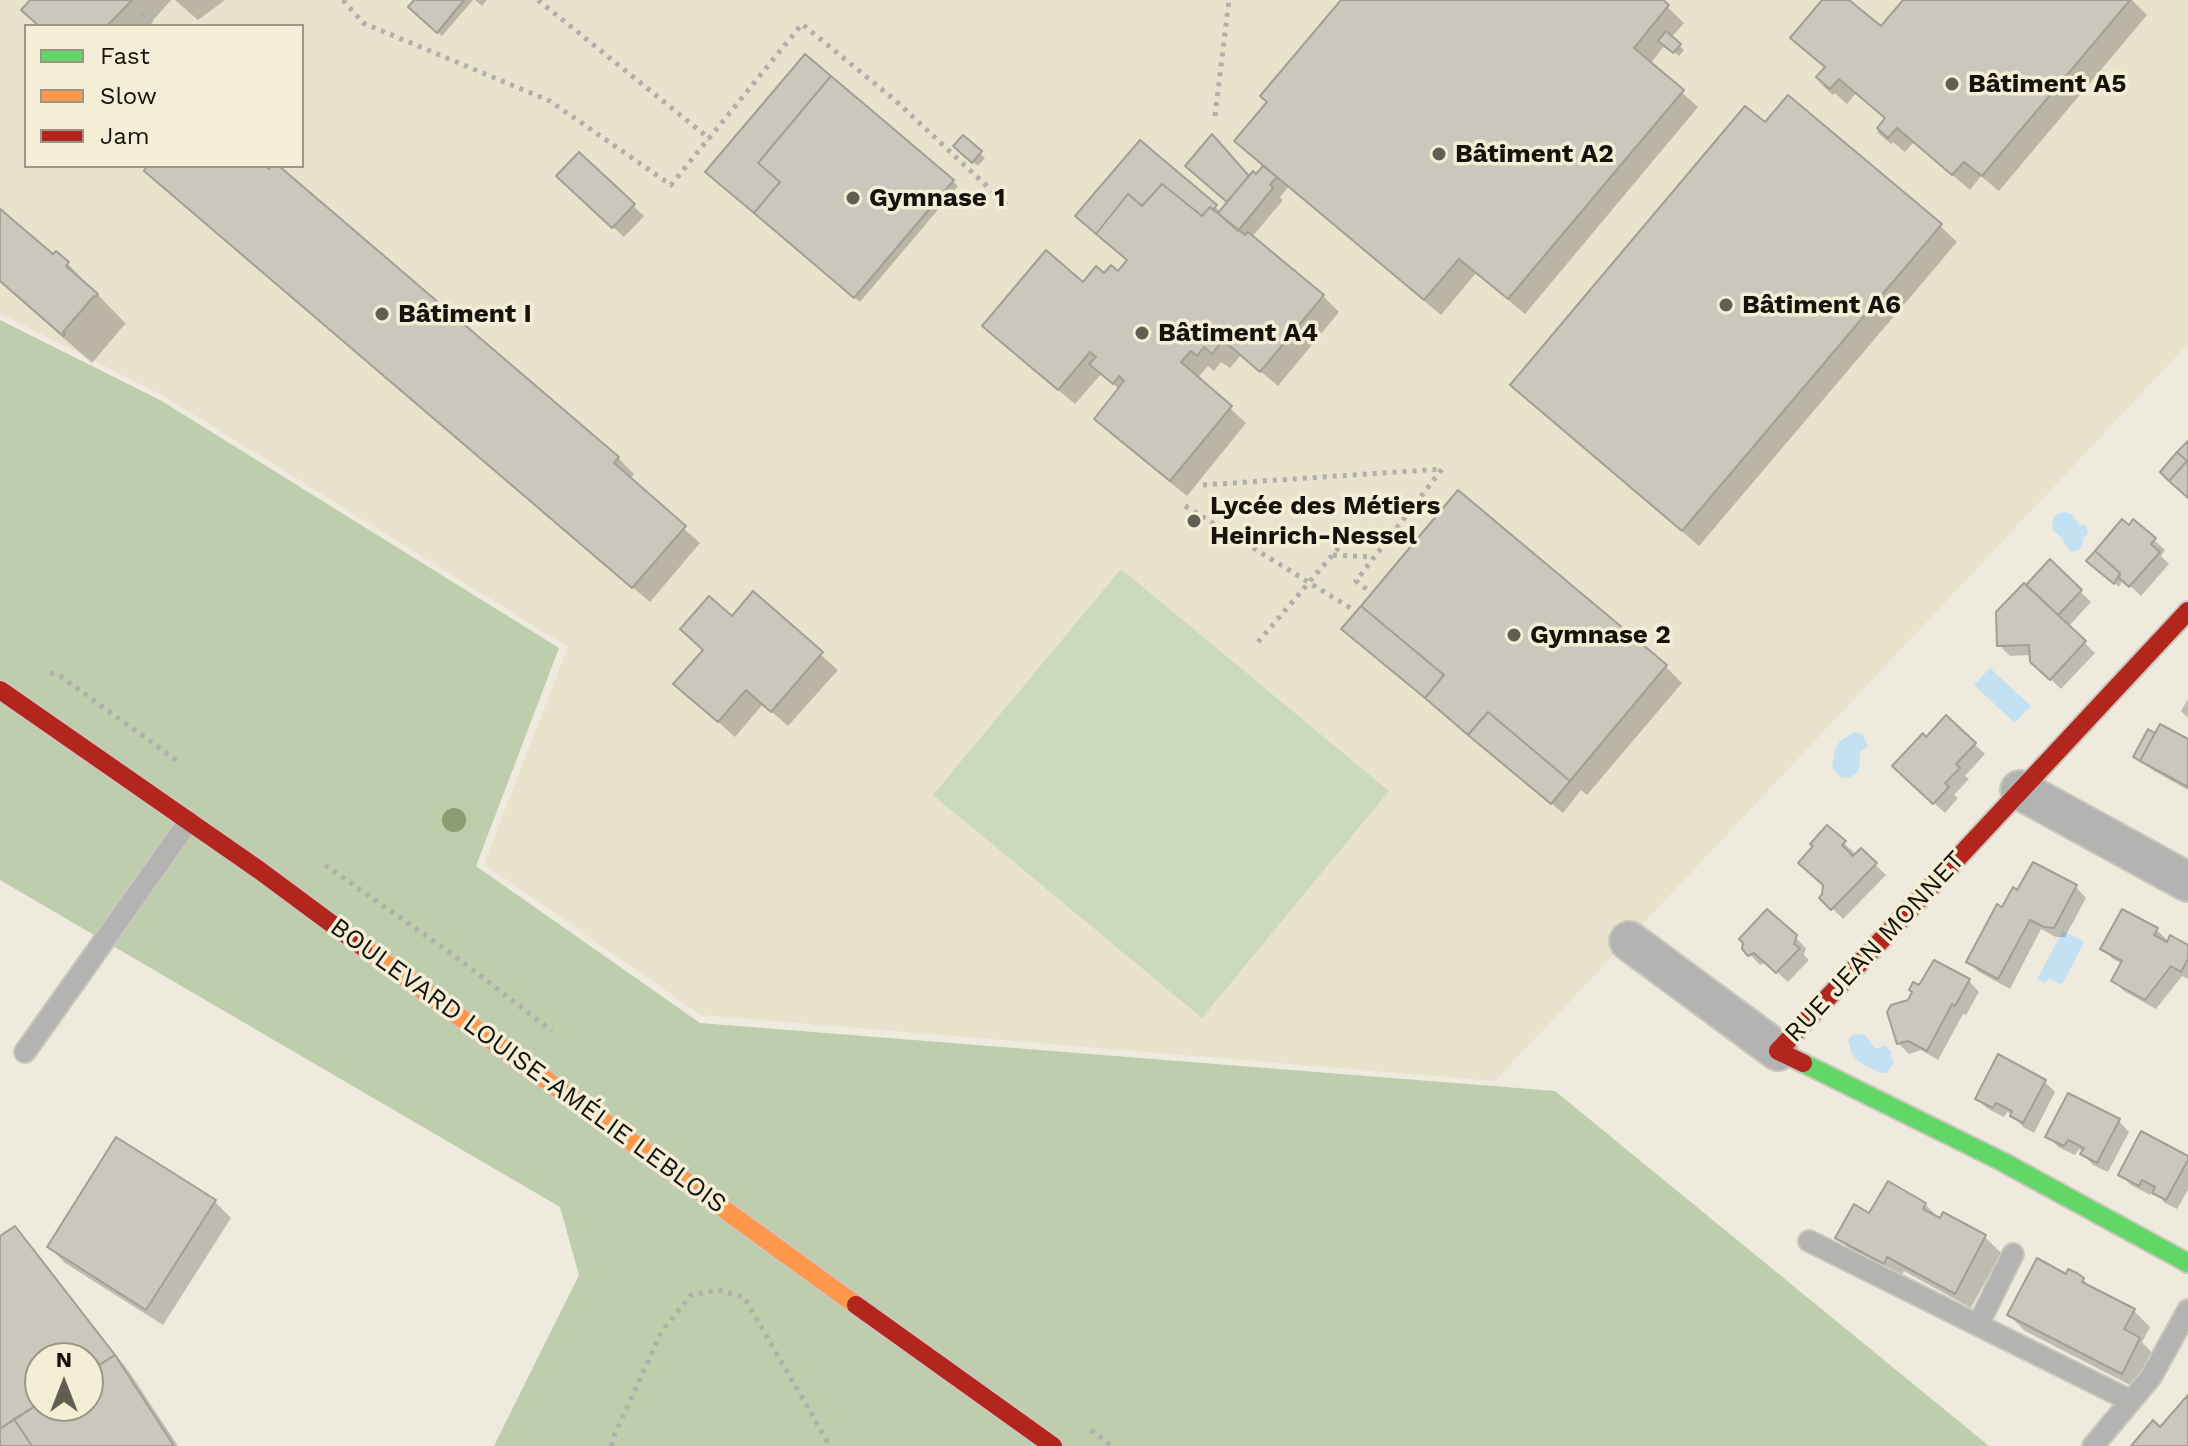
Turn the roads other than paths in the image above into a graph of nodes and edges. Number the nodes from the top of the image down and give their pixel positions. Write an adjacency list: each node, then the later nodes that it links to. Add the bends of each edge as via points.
1 (2188, 611): 3 (main road, RUE JEAN MONNET)
2 (0, 690): 4 (main road, BOULEVARD LOUISE-AMÉLIE LEBLOIS)
3 (2020, 790): 5 (street); 7 (main road, RUE JEAN MONNET)
4 (189, 821): 8 (lane); 15 (main road, BOULEVARD LOUISE-AMÉLIE LEBLOIS)
5 (2188, 882)
6 (1629, 941): 7 (street)
7 (1778, 1051): 11 (main road, RUE JEAN MONNET, via 2003,1162)
8 (25, 1052)
9 (1809, 1241): 13 (lane)
10 (2013, 1254): 13 (lane)
11 (2188, 1263)
12 (2188, 1310): 14 (lane, via 2151,1377)
13 (1978, 1325): 14 (lane)
14 (2131, 1401): 16 (lane)
15 (1053, 1446)
16 (2093, 1446)

